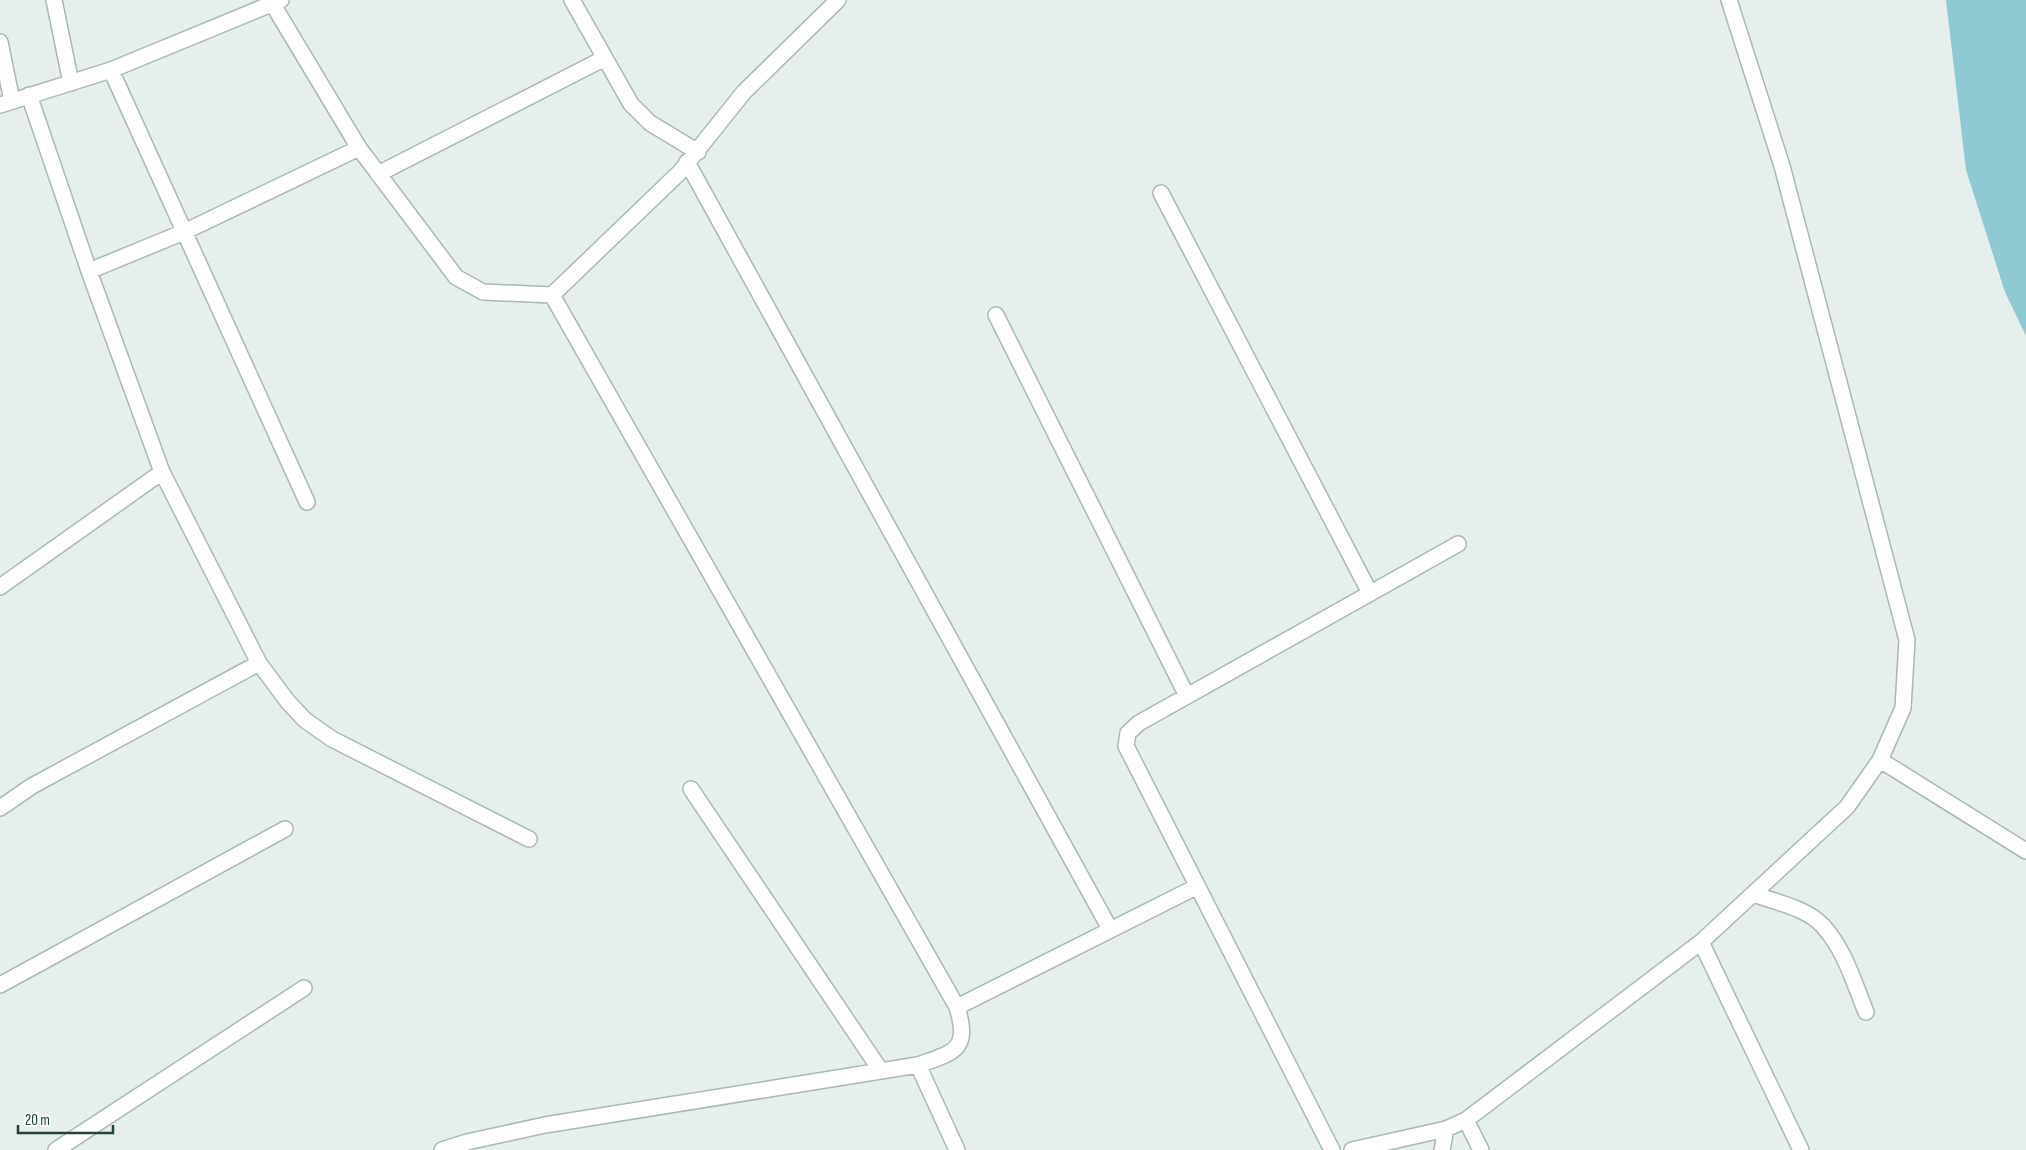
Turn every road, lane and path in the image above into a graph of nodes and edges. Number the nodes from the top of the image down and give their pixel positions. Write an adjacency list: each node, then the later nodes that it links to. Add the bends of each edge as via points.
1 (54, 0): 9 (street)
2 (572, 0): 7 (street)
3 (838, 0): 13 (street, via 744,92)
4 (1729, 0): 27 (street, via 1782,166 1907,640 1903,708)
5 (276, 2): 8 (street); 12 (street)
6 (0, 42): 11 (street)
7 (603, 59): 13 (street, via 639,113); 14 (street)
8 (111, 70): 9 (street); 16 (street)
9 (71, 83): 10 (street)
10 (29, 95): 11 (street); 17 (street)
11 (6, 103)
12 (359, 148): 14 (street); 16 (street)
13 (693, 157): 18 (street); 35 (street)
14 (378, 174): 18 (street, via 456,277 483,292)
15 (1161, 193): 24 (street)
16 (184, 232): 17 (street); 21 (street)
17 (89, 271): 20 (street)
18 (552, 295): 39 (street)
19 (996, 315): 26 (street)
20 (162, 472): 23 (street); 25 (street)
21 (307, 502)
22 (1458, 544): 24 (street)
23 (0, 587)
24 (1370, 593): 26 (street)
25 (259, 664): 29 (street, via 32,786); 31 (street, via 305,720 332,739)
26 (1187, 696): 33 (street, via 1139,723 1128,733 1126,746)
27 (1880, 760): 32 (street); 34 (street, via 1847,807)
28 (691, 789): 42 (street)
29 (0, 808)
30 (285, 830): 37 (street)
31 (530, 839)
32 (2026, 851)
33 (1196, 887): 35 (street); 48 (street)
34 (1753, 894): 36 (street); 40 (street, via 1802,912 1822,925 1843,955)
35 (1110, 929): 39 (street)
36 (1701, 942): 43 (street); 52 (street)
37 (0, 985)
38 (304, 988): 45 (street)
39 (957, 1007): 41 (street, via 963,1031 958,1045 949,1054)
40 (1866, 1012)
41 (918, 1065): 42 (street); 47 (street)
42 (881, 1071): 46 (street, via 545,1125)
43 (1466, 1120): 44 (street); 51 (street)
44 (1446, 1129): 49 (street); 50 (street)
45 (56, 1150)
46 (442, 1150)
47 (956, 1150)
48 (1332, 1150)
49 (1352, 1150)
50 (1442, 1150)
51 (1481, 1150)
52 (1801, 1150)

